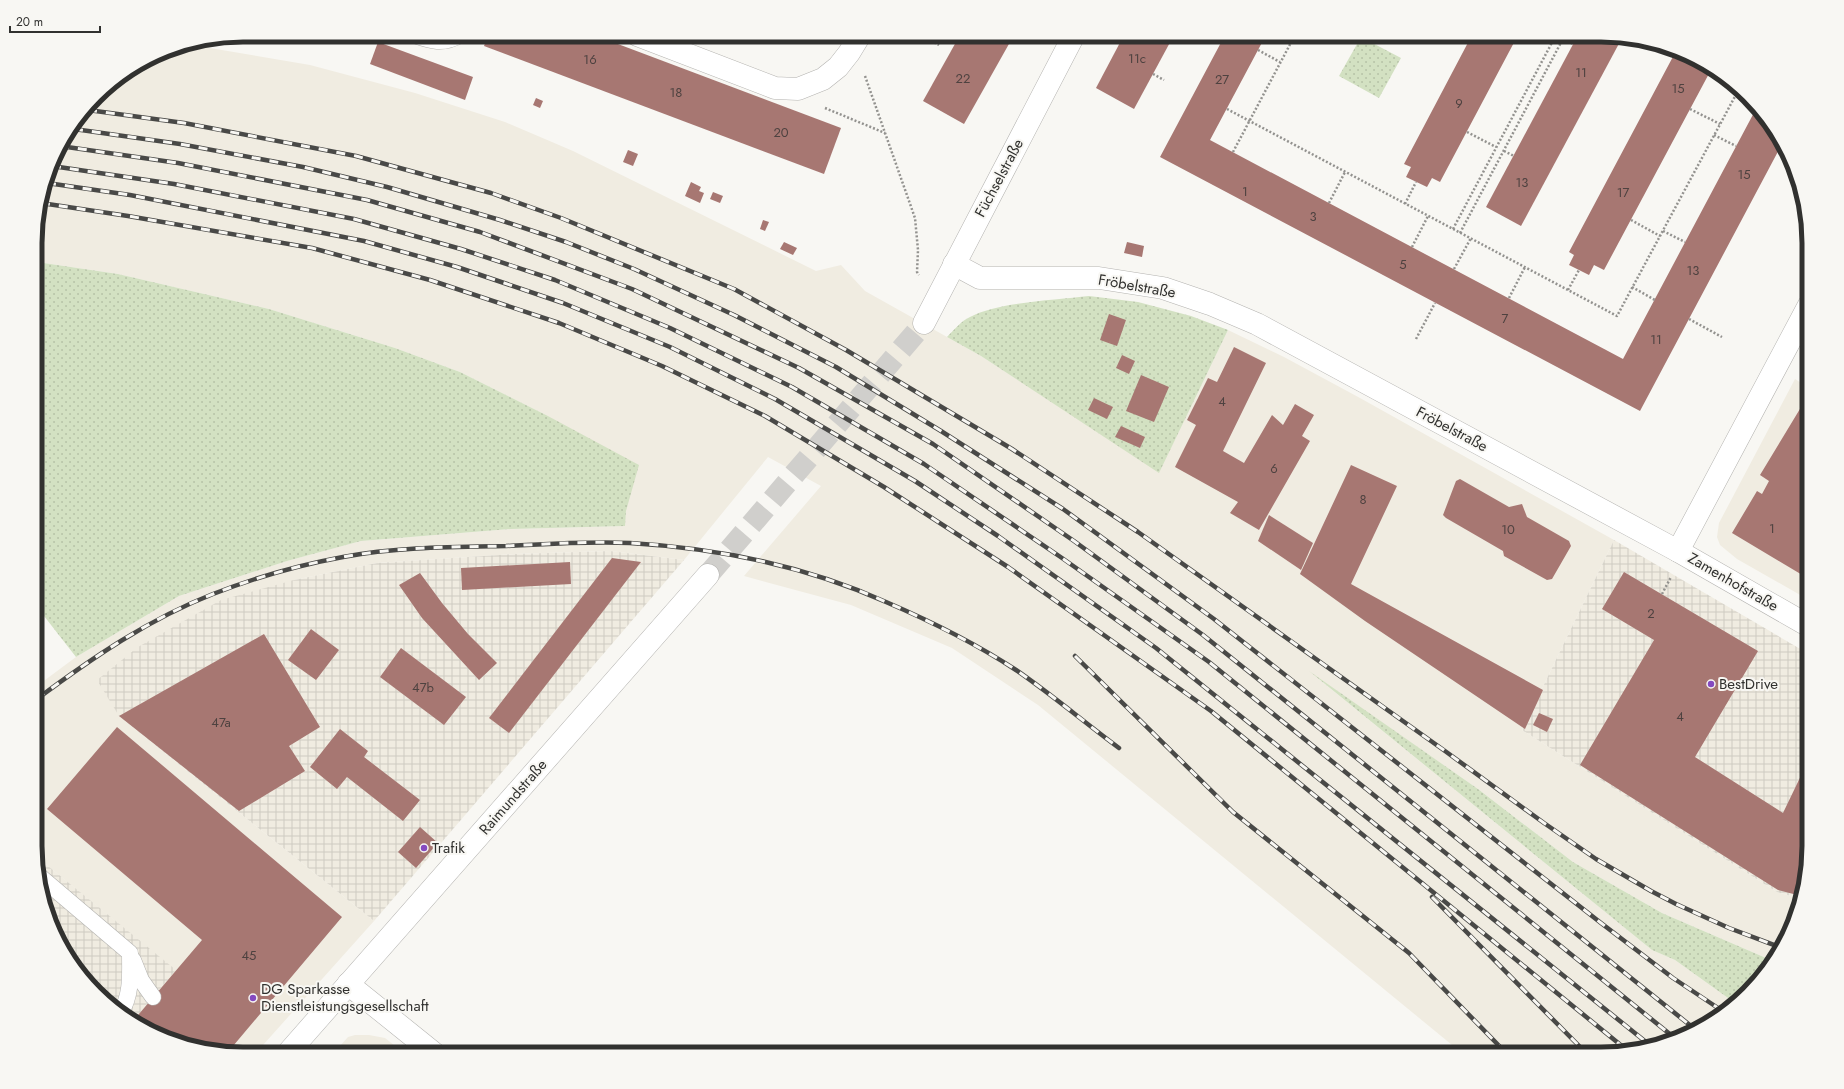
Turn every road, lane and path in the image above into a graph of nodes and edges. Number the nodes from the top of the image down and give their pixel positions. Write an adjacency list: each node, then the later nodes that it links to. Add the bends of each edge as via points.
1 (655, 42): 15 (street, via 775,88 798,89)
2 (852, 42): 15 (street, via 838,67); 22 (path)
3 (935, 42): 9 (path)
4 (1070, 42): 42 (street, Füchselstraße)
5 (1291, 42): 12 (path)
6 (1551, 42): 25 (path)
7 (1562, 42): 26 (path)
8 (1569, 42): 10 (path)
9 (939, 44)
10 (1573, 44)
11 (1258, 50): 12 (path)
12 (1280, 62): 19 (path)
13 (1153, 74): 14 (path)
14 (1164, 80)
15 (806, 86): 22 (path, via 818,104)
16 (1736, 94): 20 (path)
17 (1227, 109): 19 (path)
18 (1690, 109): 20 (path)
19 (1249, 120): 27 (path); 29 (path)
20 (1720, 124): 23 (path)
21 (1467, 132): 25 (path)
22 (885, 133): 46 (path, via 915,218 917,272)
23 (1714, 135): 24 (path); 36 (path)
24 (1736, 146)
25 (1496, 147): 35 (path)
26 (1504, 151): 28 (path); 37 (path)
27 (1233, 152)
28 (1514, 156)
29 (1346, 172): 31 (path); 32 (path)
30 (1416, 182): 32 (path)
31 (1329, 203)
32 (1405, 204): 33 (path)
33 (1428, 216): 35 (path); 41 (path)
34 (1631, 220): 38 (path)
35 (1453, 229): 37 (path)
36 (1663, 231): 38 (path); 40 (path)
37 (1460, 233): 39 (path)
38 (1660, 236): 47 (path)
39 (1471, 238): 43 (path); 44 (path)
40 (1685, 242)
41 (1412, 247)
42 (954, 264): 54 (street, Füchselstraße); 57 (street, Fröbelstraße, via 980,278 1099,278 1163,288 1210,304 1257,324)
43 (1525, 267): 48 (path); 49 (path)
44 (1454, 269)
45 (1579, 270): 48 (path)
46 (922, 278)
47 (1632, 287): 48 (path, via 1617,316); 50 (path)
48 (1568, 290)
49 (1509, 298)
50 (1655, 300)
51 (1435, 303): 56 (path)
52 (1802, 317): 57 (street)
53 (1689, 318): 55 (path)
54 (924, 322)
55 (1722, 336)
56 (1416, 339)
57 (1677, 561): 59 (path); 60 (street, Zamenhofstraße)
58 (708, 576): 63 (street, Raimundstraße)
59 (1662, 594)
60 (1802, 623)
61 (45, 881): 62 (lane)
62 (130, 953): 64 (lane, via 141,980); 65 (lane, via 130,983)
63 (348, 984): 66 (street, Raimundstraße); 67 (street)
64 (153, 997)
65 (124, 1007)
66 (293, 1047)
67 (426, 1047)

